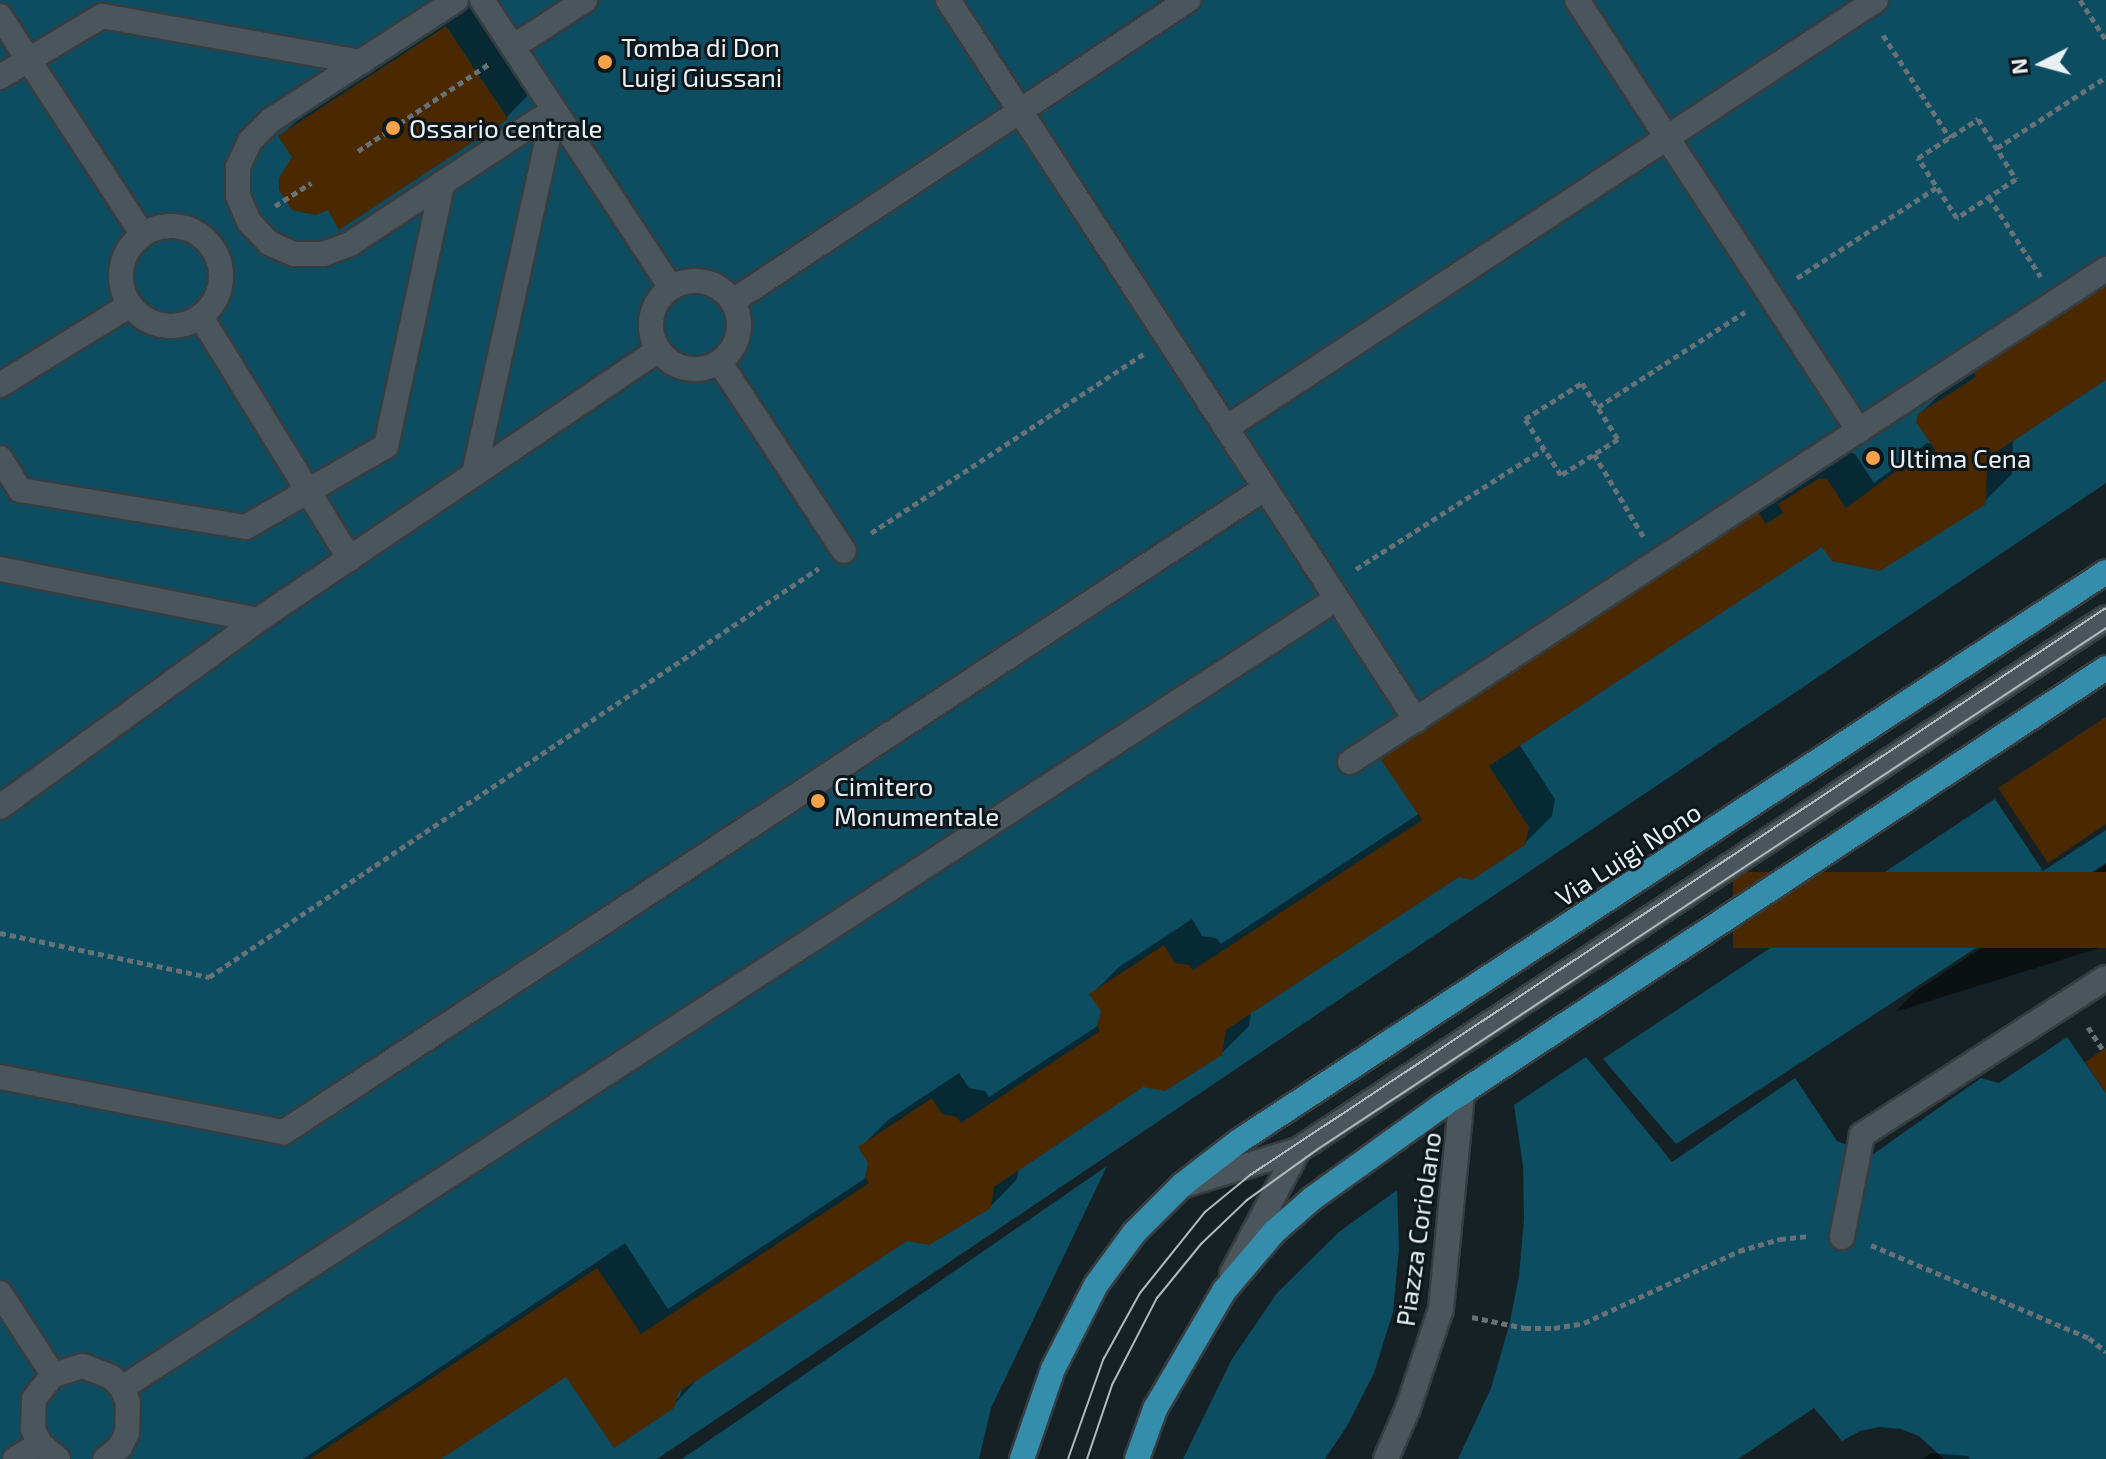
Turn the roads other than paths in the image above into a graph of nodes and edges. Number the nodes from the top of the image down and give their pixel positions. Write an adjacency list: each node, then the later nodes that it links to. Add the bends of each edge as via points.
1 (456, 0): 11 (lane)
2 (482, 0): 9 (lane)
3 (585, 0): 9 (lane)
4 (948, 0): 14 (lane)
5 (1188, 0): 14 (lane)
6 (1577, 0): 15 (lane)
7 (1870, 4): 15 (lane)
8 (0, 16): 10 (lane)
9 (513, 47): 13 (lane)
10 (28, 59): 11 (lane, via 102,16); 12 (lane); 18 (lane)
11 (361, 62): 17 (lane, via 270,121 250,141 238,167 238,196)
12 (0, 77)
13 (554, 110): 16 (lane); 21 (lane); 31 (lane)
14 (1020, 111): 22 (lane); 28 (lane)
15 (1666, 136): 28 (lane); 29 (lane)
16 (442, 184): 17 (lane, via 350,244 323,254 294,254 269,243); 33 (lane, via 386,446)
17 (249, 222): 19 (lane)
18 (142, 234): 19 (lane, via 172,224 202,235); 23 (lane, via 123,259 123,290)
19 (213, 246): 24 (lane, via 222,276 212,306)
20 (2106, 269): 29 (lane)
21 (671, 288): 22 (lane, via 698,281); 25 (lane, via 651,323)
22 (733, 301): 26 (lane, via 737,341)
23 (130, 305): 24 (lane, via 155,324 186,324); 27 (lane)
24 (201, 317): 33 (lane)
25 (658, 350): 26 (lane, via 693,370); 31 (lane)
26 (720, 363): 34 (lane)
27 (0, 385)
28 (1226, 428): 32 (lane)
29 (1859, 431): 42 (lane)
30 (0, 458): 33 (lane, via 20,490 246,527)
31 (474, 474): 35 (lane)
32 (1265, 488): 38 (lane); 46 (lane, via 284,1132)
33 (308, 491): 35 (lane)
34 (844, 551)
35 (350, 559): 40 (lane)
36 (0, 569): 40 (lane)
37 (2106, 572): 49 (main road, Via Luigi Nono, via 1239,1141)
38 (1333, 592): 42 (lane); 54 (lane)
39 (2106, 618): 48 (lane)
40 (258, 620): 44 (lane)
41 (2106, 668): 47 (main road)
42 (1416, 720): 43 (lane)
43 (1350, 762)
44 (0, 807)
45 (2106, 978): 50 (lane, via 1862,1135)
46 (0, 1077)
47 (1462, 1093): 51 (main road, via 1304,1206 1274,1232); 60 (lane, Piazza Coriolano, via 1441,1309)
48 (1298, 1150): 49 (lane); 51 (lane)
49 (1182, 1185): 58 (main road, via 1134,1233 1096,1285 1053,1369)
50 (1842, 1237)
51 (1224, 1291): 59 (main road, via 1155,1409)
52 (0, 1293): 53 (lane)
53 (53, 1375): 54 (lane, via 83,1366 111,1377); 55 (lane, via 34,1399 33,1429)
54 (122, 1388): 57 (lane, via 130,1418 127,1433)
55 (49, 1451): 56 (lane)
56 (15, 1459)
57 (105, 1459)
58 (1022, 1459)
59 (1137, 1459)
60 (1386, 1459)

